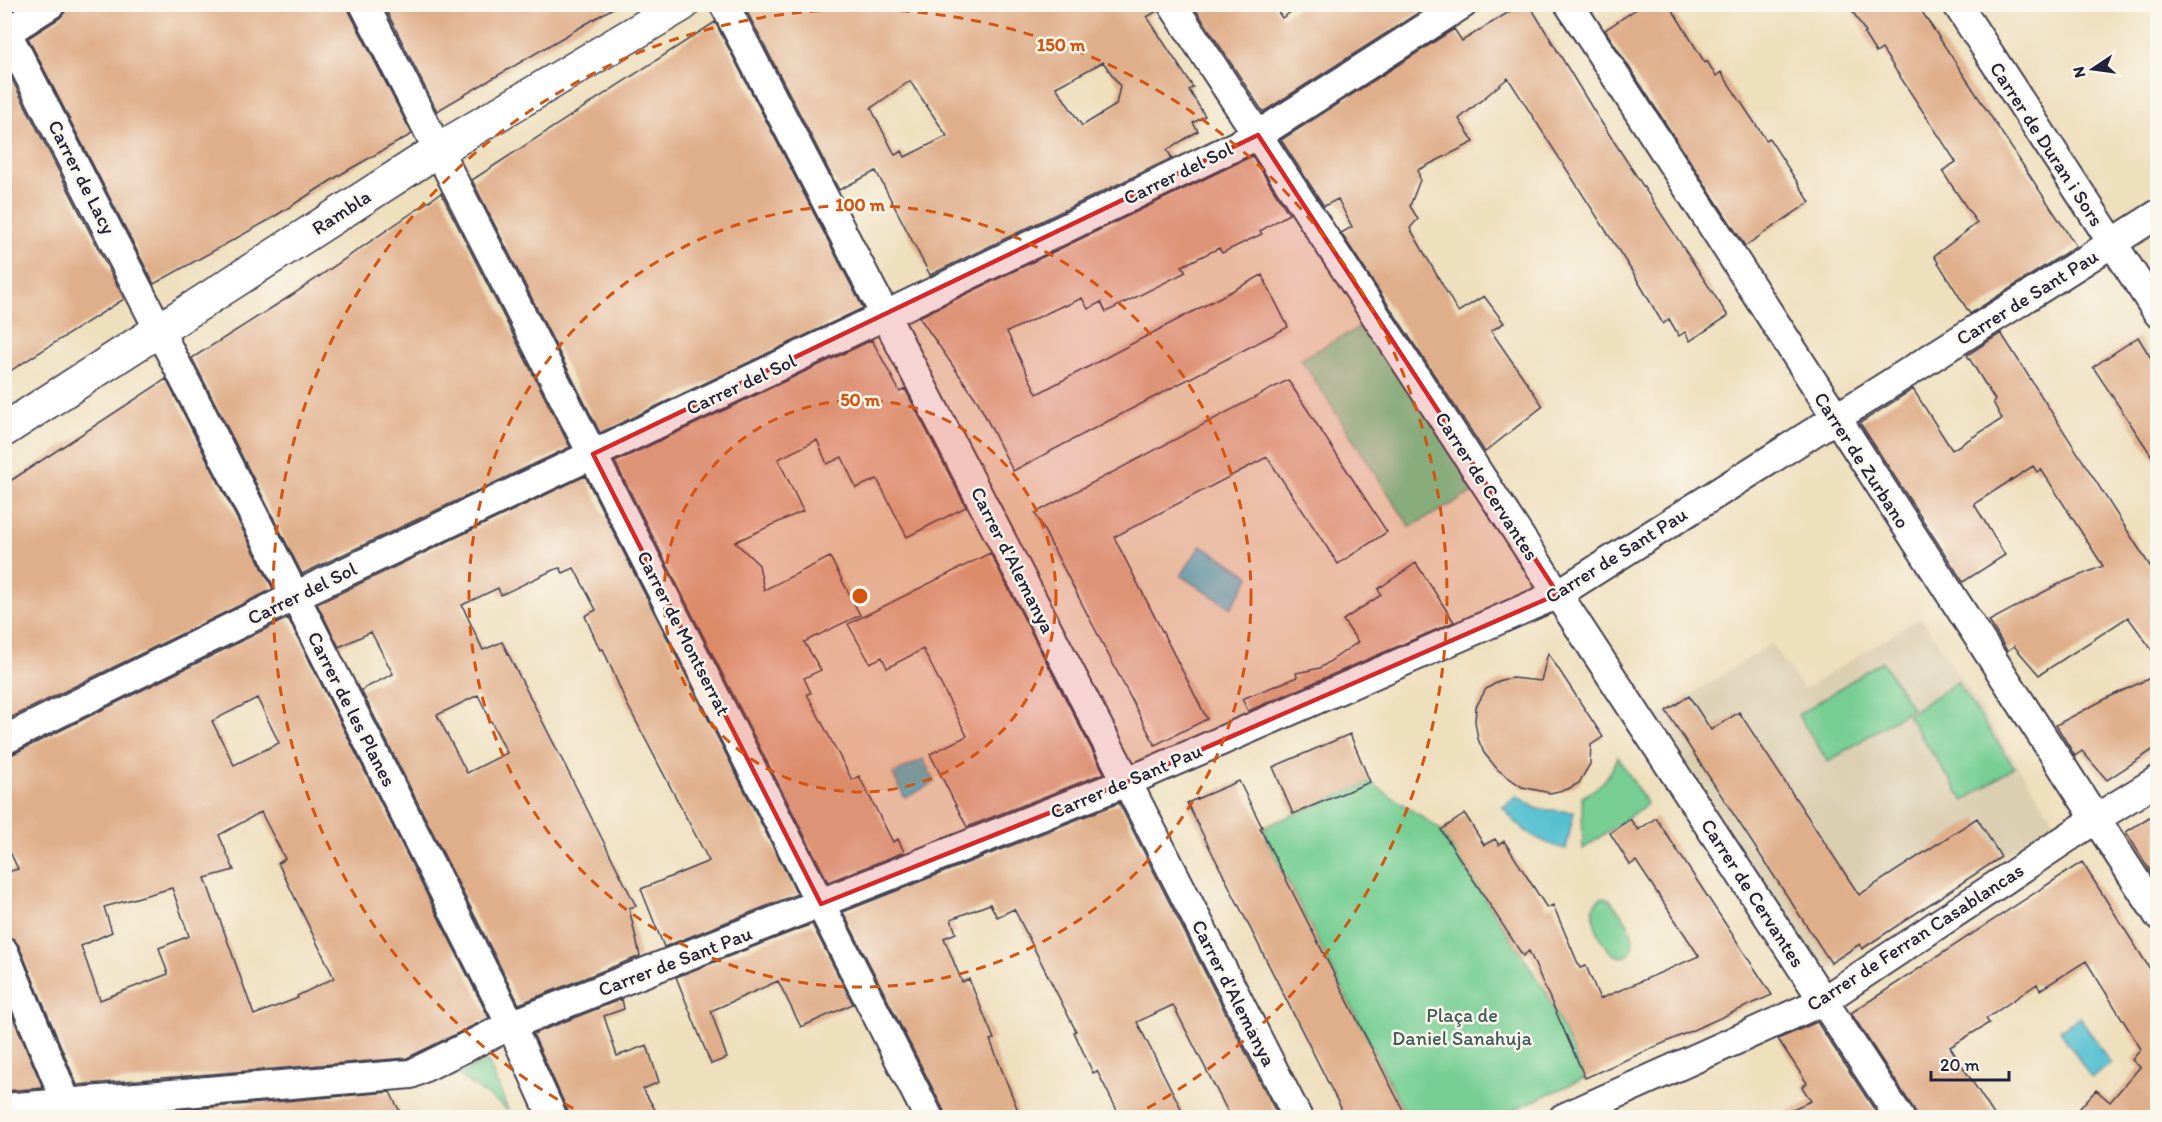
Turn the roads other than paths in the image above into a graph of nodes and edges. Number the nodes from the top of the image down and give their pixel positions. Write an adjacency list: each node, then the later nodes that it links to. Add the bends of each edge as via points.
1 (51, 4): 9 (street)
2 (364, 4): 11 (street, Carrer de Montserrat)
3 (683, 4): 11 (street, Rambla)
4 (724, 4): 15 (street, Carrer d'Alemanya)
5 (1172, 4): 10 (street, Carrer de Cervantes)
6 (1463, 4): 10 (street, Carrer del Sol)
7 (1569, 4): 17 (street, Carrer de Zurbano)
8 (1957, 4): 13 (street, Carrer de Duran i Sors)
9 (6, 31): 16 (street, Carrer de Lacy)
10 (1258, 135): 15 (street, Carrer del Sol); 20 (street, Carrer de Cervantes)
11 (438, 150): 16 (street, Rambla); 19 (street, Carrer de Montserrat)
12 (2157, 214): 13 (street, Carrer de Sant Pau)
13 (2112, 243): 14 (street, Carrer de Duran i Sors); 17 (street, Carrer de Sant Pau)
14 (2157, 313)
15 (886, 315): 19 (street, Carrer del Sol); 24 (street, Carrer d'Alemanya)
16 (159, 328): 18 (street, Rambla); 21 (street, Carrer de les Planes)
17 (1834, 417): 20 (street, Carrer de Sant Pau); 25 (street, Carrer de Zurbano)
18 (4, 430)
19 (593, 454): 21 (street, Carrer del Sol); 26 (street, Carrer de Montserrat)
20 (1558, 594): 24 (street, Carrer de Sant Pau); 29 (street, Carrer de Cervantes)
21 (295, 596): 22 (street, Carrer del Sol); 30 (street, Carrer de les Planes)
22 (4, 740)
23 (2157, 780): 25 (street, Carrer de Ferran Casablancas)
24 (1127, 782): 26 (street, Carrer de Sant Pau); 35 (street, Carrer d'Alemanya)
25 (2097, 818): 27 (street, Carrer de Zurbano); 29 (street, Carrer de Ferran Casablancas)
26 (821, 904): 30 (street, Carrer de Sant Pau); 34 (street, Carrer de Montserrat)
27 (2157, 915)
28 (4, 952): 31 (street)
29 (1823, 1001): 36 (street, Carrer de Ferran Casablancas); 37 (street, Carrer de Cervantes)
30 (511, 1025): 31 (street, Carrer de Sant Pau, via 411,1074); 33 (street, Carrer de les Planes)
31 (67, 1104): 32 (street, Carrer de Sant Pau)
32 (4, 1108)
33 (553, 1118)
34 (929, 1118)
35 (1298, 1118)
36 (1563, 1118)
37 (1900, 1118)

